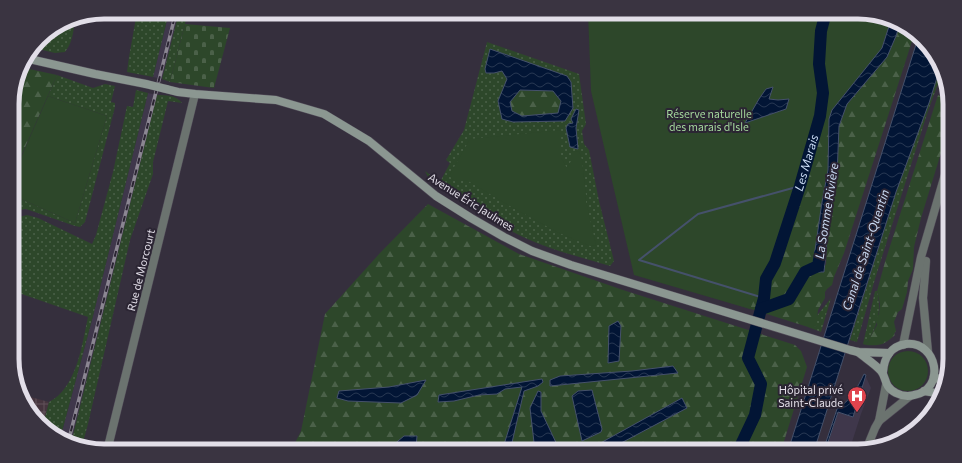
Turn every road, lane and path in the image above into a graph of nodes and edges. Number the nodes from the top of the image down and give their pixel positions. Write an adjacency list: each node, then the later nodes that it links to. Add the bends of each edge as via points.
1 (31, 59): 2 (main road, Avenue Éric Jaulmes, bridge)
2 (195, 94): 6 (main road, Avenue Éric Jaulmes, via 276,100 324,114 369,141 436,196 532,251); 18 (street, Rue de Morcourt)
3 (943, 182): 4 (street)
4 (927, 241): 5 (street, via 921,257); 7 (street, via 923,298)
5 (903, 345): 7 (main road, via 916,345); 8 (main road)
6 (854, 351): 8 (main road); 9 (main road)
7 (928, 352): 10 (main road, via 935,367)
8 (889, 353): 9 (main road, via 885,359)
9 (883, 372): 12 (main road)
10 (934, 376): 11 (main road); 13 (main road)
11 (940, 380)
12 (886, 385): 15 (main road, via 902,396); 16 (street)
13 (924, 391): 14 (main road); 15 (main road)
14 (936, 393)
15 (910, 396): 16 (street)
16 (879, 421): 17 (street)
17 (869, 443)
18 (110, 444)

